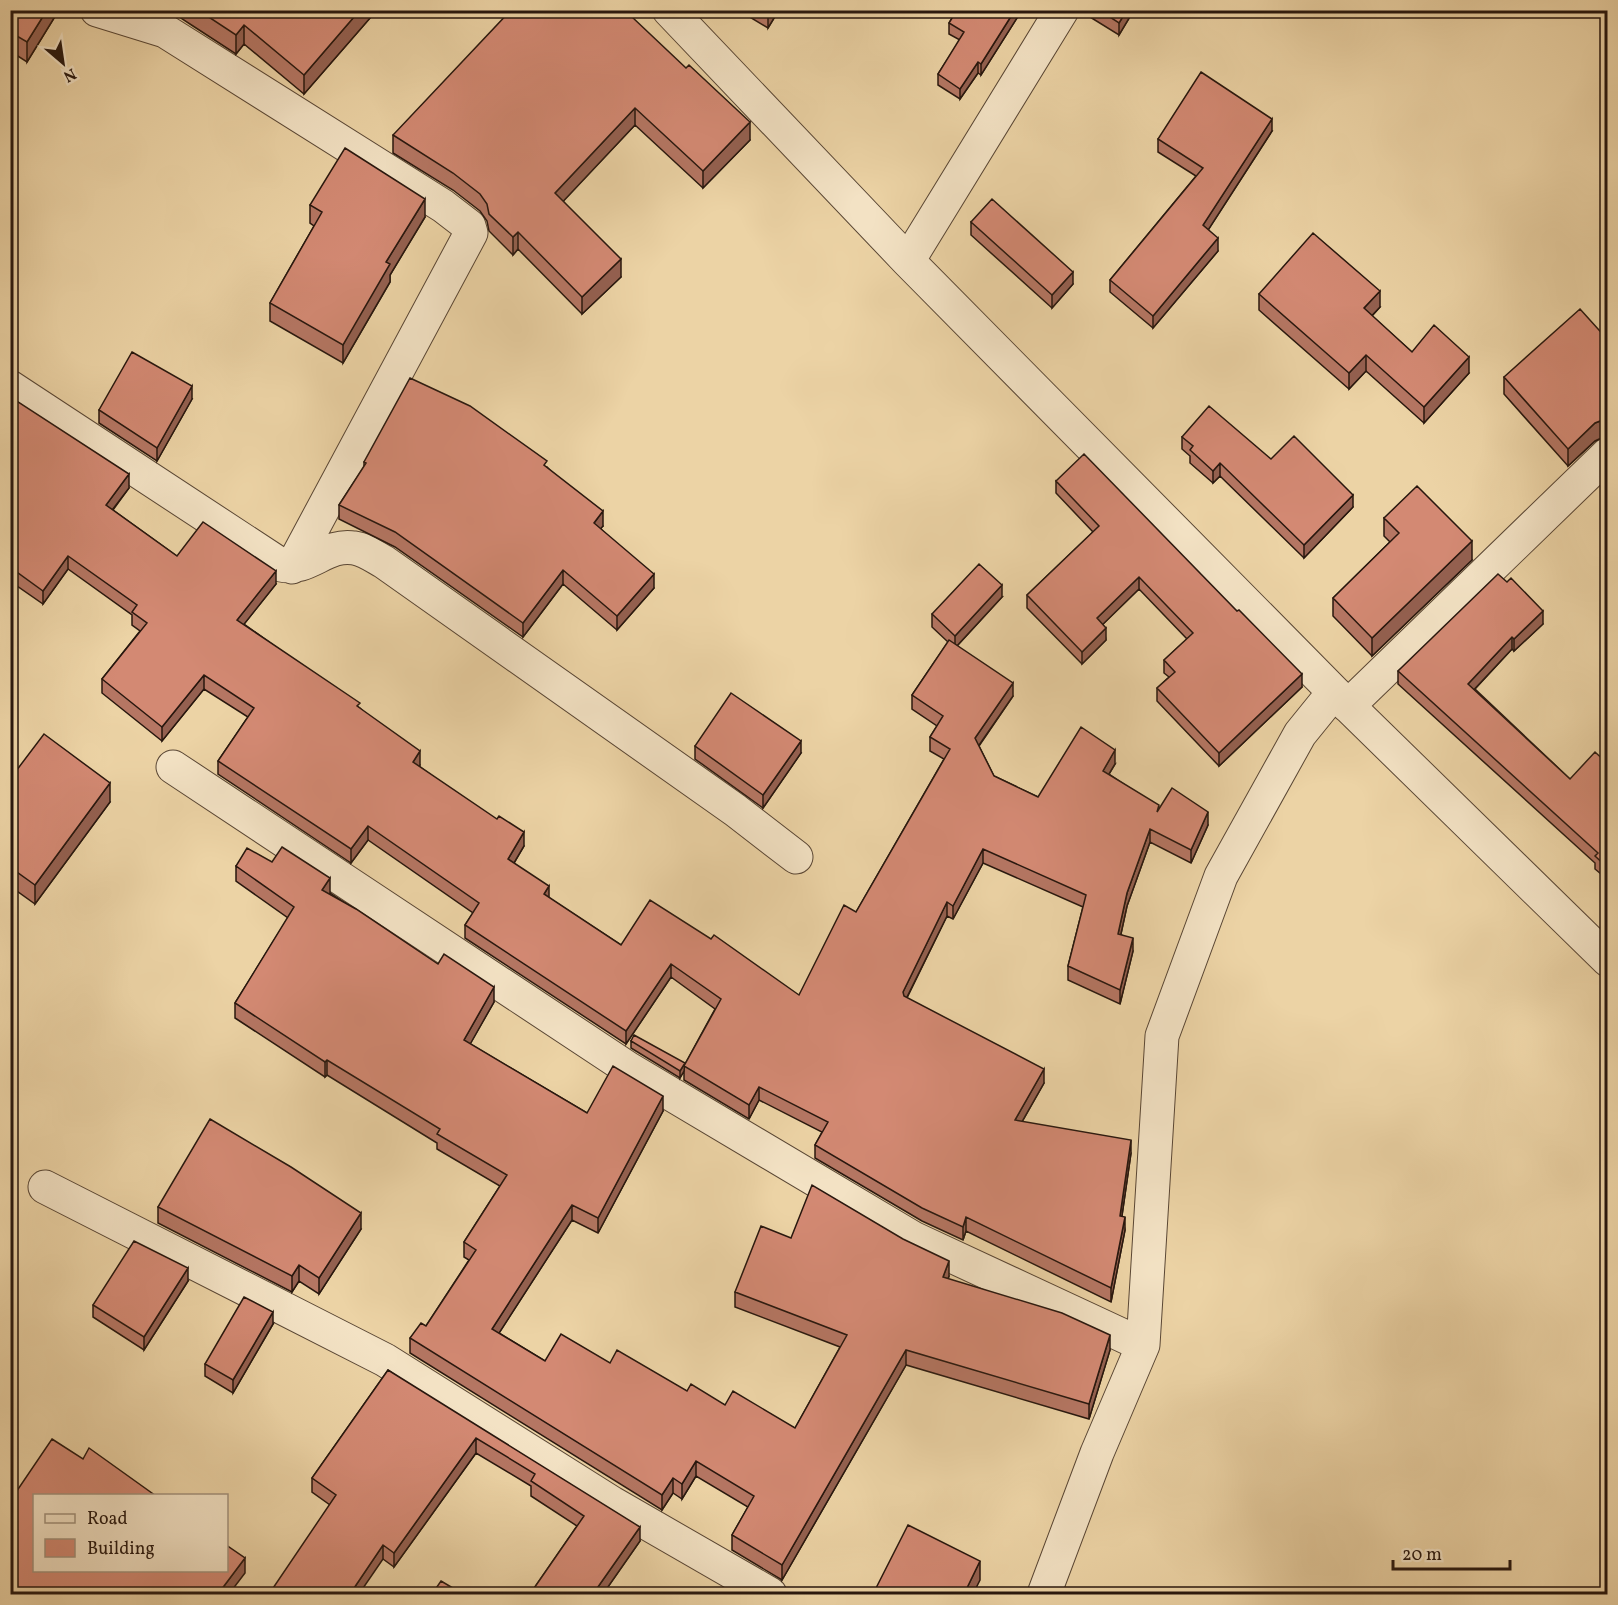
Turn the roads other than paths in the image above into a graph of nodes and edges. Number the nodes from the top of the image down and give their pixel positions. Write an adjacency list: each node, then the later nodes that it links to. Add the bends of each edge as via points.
1 (97, 10): 7 (street, via 165,31 469,226 471,233)
2 (669, 10): 4 (street)
3 (1062, 10): 4 (street)
4 (908, 261): 8 (street)
5 (10, 387): 7 (street, via 281,565)
6 (1608, 454): 8 (street)
7 (292, 567): 10 (street, via 304,565 336,547 355,548 384,562)
8 (1341, 699): 11 (street); 13 (street, via 1300,734 1221,876 1162,1036)
9 (174, 767): 13 (street, via 649,1082 913,1238)
10 (796, 857)
11 (1608, 960)
12 (45, 1187): 14 (street, via 385,1360 612,1503)
13 (1143, 1345): 15 (street)
14 (771, 1594)
15 (1044, 1594)

